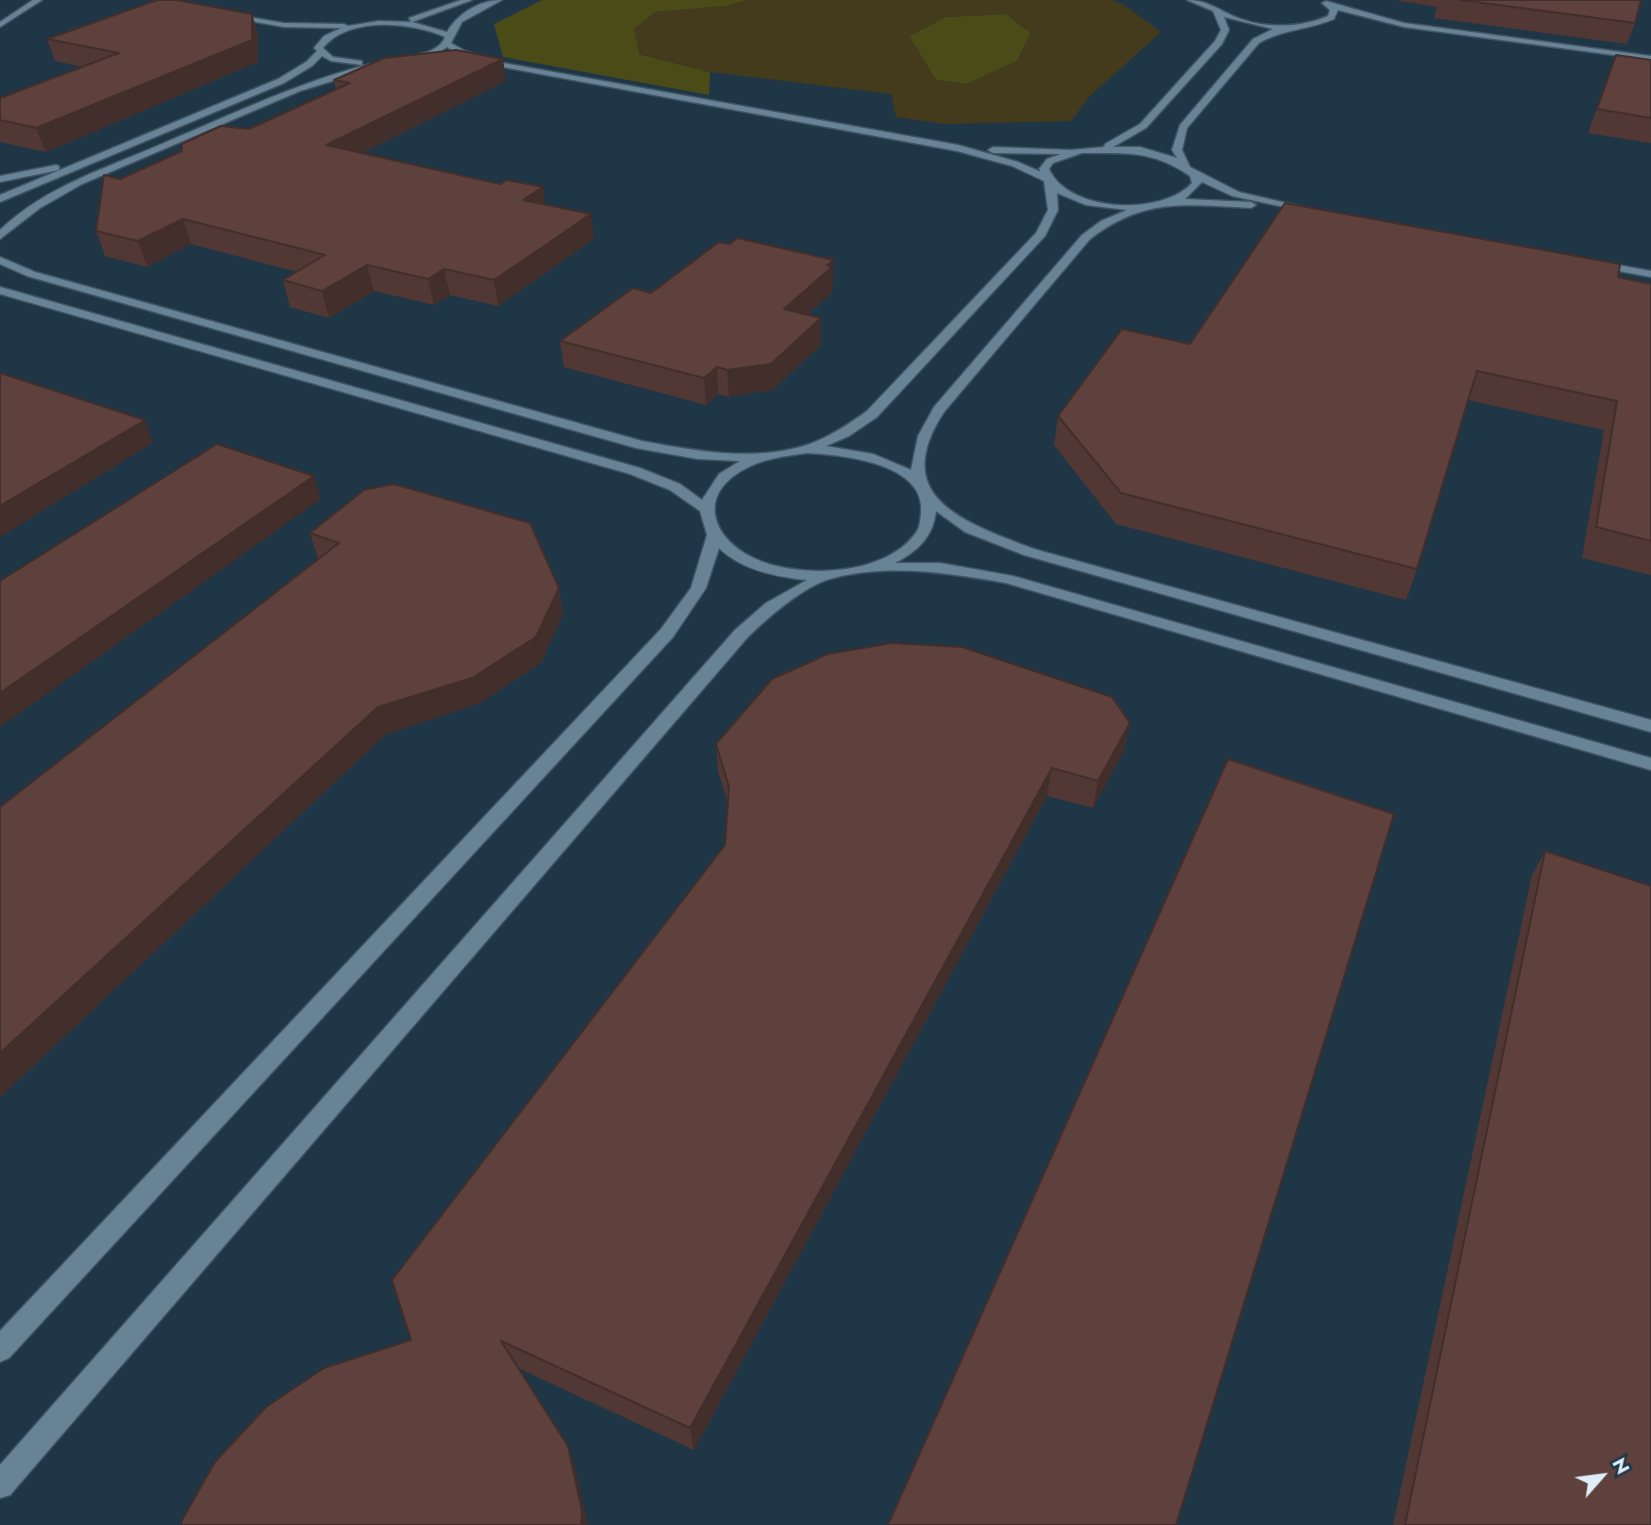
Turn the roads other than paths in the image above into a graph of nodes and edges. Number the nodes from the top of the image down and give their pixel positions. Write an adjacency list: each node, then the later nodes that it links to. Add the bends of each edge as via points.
1 (37, 0): 12 (street)
2 (468, 0): 9 (street)
3 (498, 0): 18 (street, via 460,19)
4 (1191, 0): 6 (street)
5 (1320, 0): 7 (street)
6 (1215, 6): 17 (street, via 1243,21); 27 (street, via 1225,30 1219,42 1143,125)
7 (1330, 6): 15 (street, via 1334,10 1331,17); 16 (street)
8 (217, 13): 13 (street)
9 (392, 23): 14 (street); 18 (street, via 421,24)
10 (1344, 23): 15 (street)
11 (1354, 23): 16 (street)
12 (0, 25)
13 (284, 25): 14 (street); 19 (street)
14 (369, 25): 19 (street, via 333,34)
15 (1307, 25): 17 (street)
16 (1404, 25): 20 (street)
17 (1296, 26): 30 (street, via 1256,41 1183,127 1177,150)
18 (447, 39): 21 (street, via 431,54 401,61); 25 (street, via 462,53)
19 (320, 48): 24 (street, via 341,61); 29 (street, via 281,81)
20 (1651, 58)
21 (441, 61)
22 (460, 62): 25 (street)
23 (390, 63): 24 (street)
24 (378, 64): 39 (street, via 306,85 61,192 30,209)
25 (497, 64): 26 (street)
26 (958, 148): 28 (street); 33 (street, via 1015,164)
27 (1101, 148): 28 (street); 30 (street, via 1149,152)
28 (1081, 150): 33 (street, via 1050,161 1044,169)
29 (104, 157): 32 (street); 34 (street)
30 (1186, 166): 31 (street)
31 (1195, 175): 35 (street, via 1194,190); 37 (street, via 1236,194)
32 (0, 179)
33 (1048, 182): 36 (street, via 1063,194 1090,203); 44 (street, via 1053,210 1032,244 872,414)
34 (0, 199)
35 (1172, 202): 36 (street); 37 (street)
36 (1145, 207): 46 (street, via 1105,223 1086,237 939,411 918,452)
37 (1289, 208): 38 (street)
38 (1316, 213)
39 (0, 236)
40 (0, 260): 45 (street, via 31,274 641,444 698,456)
41 (1584, 262): 42 (street)
42 (1651, 274)
43 (0, 290): 48 (street, via 635,471 675,487)
44 (807, 449): 45 (street); 46 (street, via 872,456)
45 (760, 457): 48 (street, via 722,479)
46 (918, 483): 47 (street)
47 (928, 499): 50 (street, via 928,523 913,545); 52 (street, via 970,529 1029,552)
48 (706, 509): 49 (street)
49 (714, 535): 51 (street, via 758,565); 54 (street, via 700,589 667,633)
50 (871, 567): 51 (street); 53 (street, via 940,567 1008,579)
51 (827, 575): 55 (street, via 771,606 741,634)
52 (1651, 726)
53 (1651, 764)
54 (0, 1349)
55 (0, 1485)

